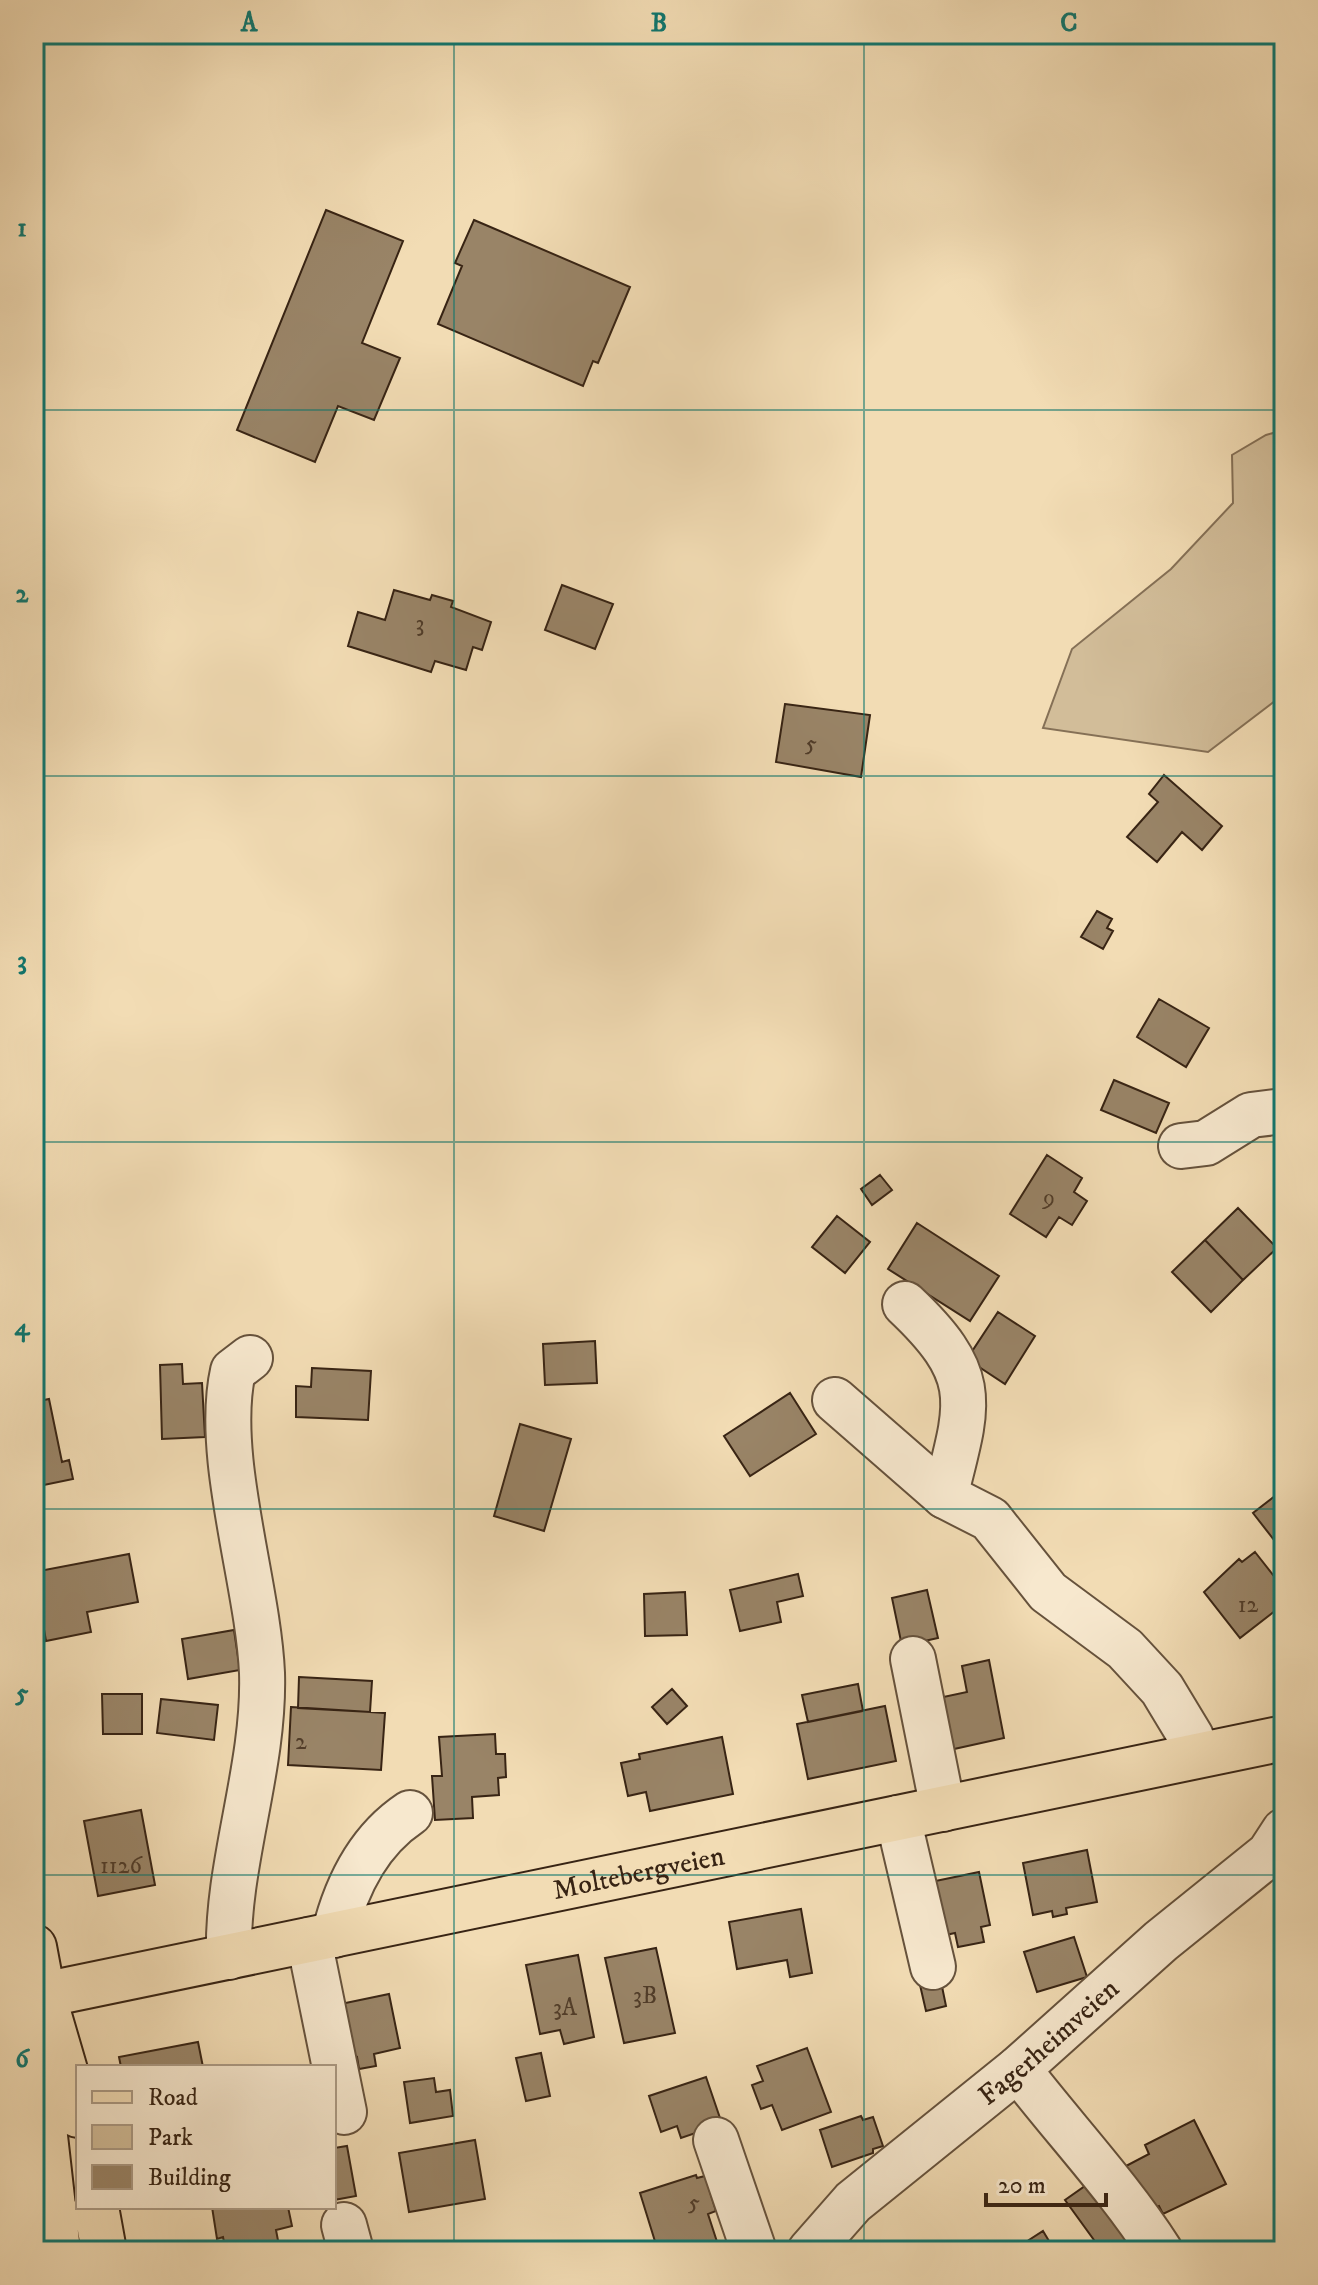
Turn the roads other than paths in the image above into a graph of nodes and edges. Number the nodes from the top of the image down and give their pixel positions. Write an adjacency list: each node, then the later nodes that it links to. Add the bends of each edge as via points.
1 (1284, 1111): 2 (street, via 1251,1115 1206,1143)
2 (1181, 1146)
3 (905, 1304): 6 (street, via 951,1353 965,1399)
4 (250, 1358): 16 (street, via 233,1371 228,1391 262,1674 253,1786 228,1930)
5 (835, 1400): 6 (street)
6 (945, 1496): 9 (street, via 990,1519 1048,1592 1125,1649 1162,1689)
7 (913, 1659): 10 (street)
8 (1284, 1738): 9 (main road, Moltebergveien)
9 (1196, 1755): 10 (main road, Moltebergveien)
10 (943, 1809): 12 (main road, Moltebergveien)
11 (410, 1813): 14 (street, via 385,1829)
12 (898, 1818): 14 (main road, Moltebergveien); 17 (street)
13 (1284, 1831): 19 (street, Fagerheimveien, via 1269,1854 1161,1941)
14 (321, 1937): 16 (main road, Moltebergveien); 21 (street)
15 (34, 1947): 18 (main road)
16 (229, 1957): 18 (main road, Moltebergveien)
17 (933, 1967)
18 (43, 1995): 20 (main road); 23 (main road, via 41,2101)
19 (1018, 2069): 26 (street, Fagerheimveien, via 853,2202); 27 (street, via 1131,2206)
20 (76, 2108)
21 (344, 2112)
22 (716, 2140): 25 (street)
23 (48, 2230): 24 (street)
24 (100, 2239)
25 (754, 2251)
26 (810, 2251)
27 (1160, 2251)

